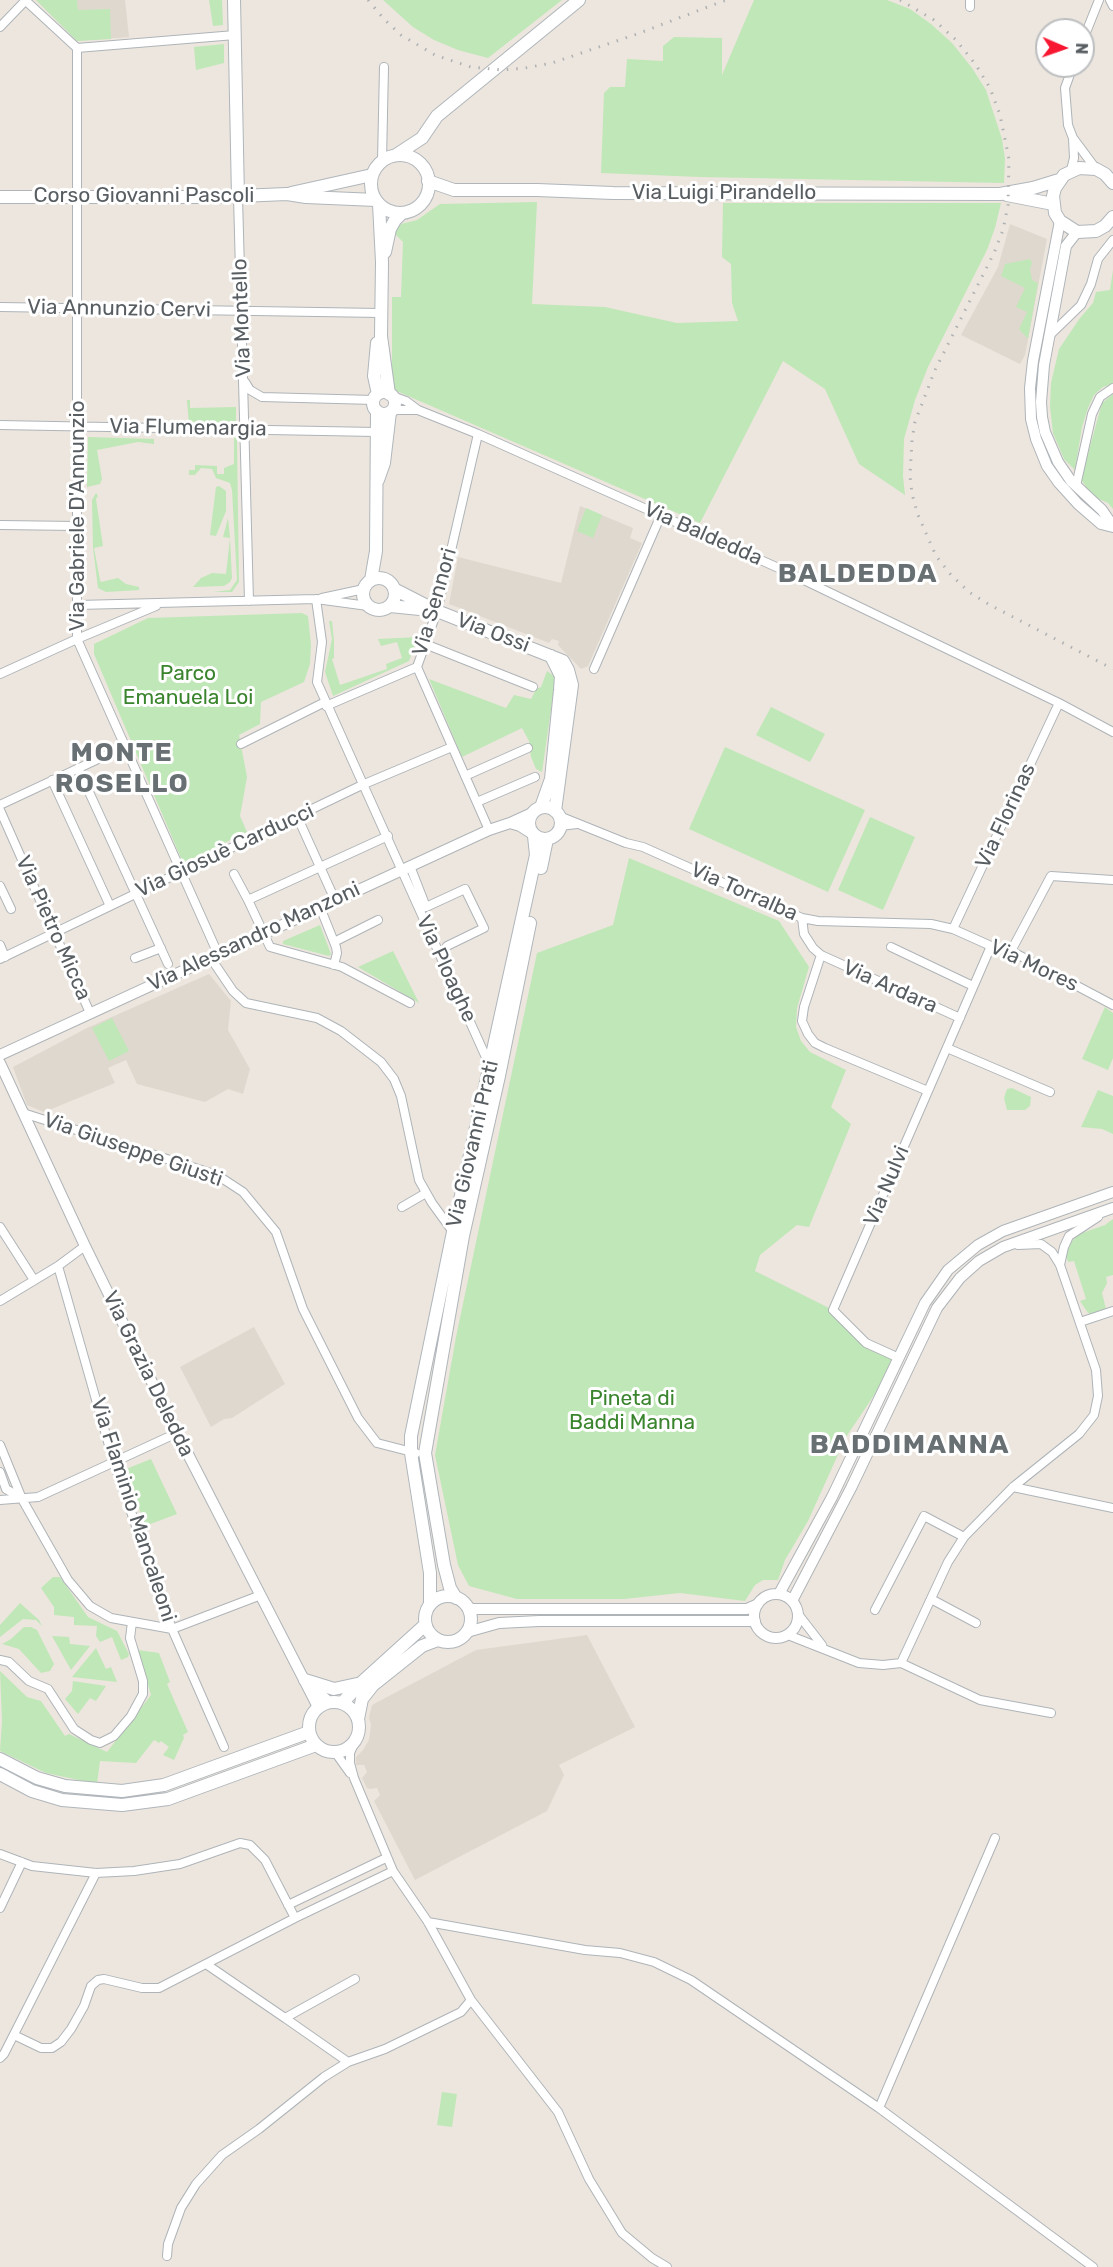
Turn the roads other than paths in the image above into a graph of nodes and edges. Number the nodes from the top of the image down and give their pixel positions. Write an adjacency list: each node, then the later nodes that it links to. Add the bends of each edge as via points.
1 (25, 0): 8 (street); 10 (street)
2 (234, 0): 9 (main road, Via Montello)
3 (579, 0): 13 (main road, via 437,116)
4 (1099, 0): 7 (street)
5 (1110, 0): 6 (street)
6 (1113, 6)
7 (1092, 18)
8 (0, 27)
9 (235, 35): 10 (street); 28 (main road, Via Montello)
10 (77, 48): 29 (street, Via Gabriele D'Annunzio)
11 (384, 67): 16 (street)
12 (1069, 78): 14 (street, via 1065,88)
13 (422, 138): 15 (main road); 17 (main road)
14 (1073, 138): 18 (street); 19 (street)
15 (396, 155): 16 (main road); 17 (main road, via 415,159)
16 (382, 161): 20 (main road)
17 (422, 166): 22 (main road)
18 (1096, 169): 19 (main road); 23 (main road)
19 (1071, 170): 21 (main road)
20 (372, 174): 25 (main road, Corso Giovanni Pascoli); 30 (main road)
21 (1059, 180): 26 (main road, Via Luigi Pirandello); 32 (main road)
22 (428, 182): 24 (main road, Via Luigi Pirandello); 31 (main road)
23 (1113, 182)
24 (449, 190): 26 (main road, Via Luigi Pirandello); 31 (main road, Via Luigi Pirandello)
25 (287, 194): 28 (main road, Corso Giovanni Pascoli); 30 (main road, Corso Giovanni Pascoli)
26 (1000, 194): 32 (main road, Via Luigi Pirandello)
27 (0, 197): 29 (main road, Corso Giovanni Pascoli)
28 (238, 197): 29 (main road, Corso Giovanni Pascoli); 41 (street, Via Montello)
29 (77, 198): 40 (street, Via Gabriele D'Annunzio)
30 (378, 202): 33 (main road); 38 (main road)
31 (421, 203): 33 (main road)
32 (1053, 204): 35 (main road)
33 (402, 213): 38 (main road, via 390,229)
34 (1113, 217): 36 (main road, via 1096,231)
35 (1060, 221): 36 (main road); 59 (street, via 1030,388 1031,419 1047,466 1059,483 1101,524)
36 (1077, 232): 43 (street, via 1066,246)
37 (1113, 240): 43 (street, via 1098,259 1082,304)
38 (382, 262): 42 (main road)
39 (0, 307): 40 (street, Via Annunzio Cervi)
40 (77, 308): 41 (street, Via Annunzio Cervi); 50 (street, Via Gabriele D'Annunzio)
41 (242, 311): 42 (street, Via Annunzio Cervi); 44 (street, Via Montello)
42 (381, 313): 46 (main road)
43 (1049, 336): 55 (street, via 1042,417 1051,449)
44 (243, 379): 46 (street, Via Baldedda, via 250,390 262,397); 51 (street, Via Montello)
45 (1113, 388): 55 (street, via 1100,397 1092,414)
46 (382, 399): 47 (street, Via Baldedda, via 406,401); 48 (main road, via 383,414); 52 (main road)
47 (418, 410): 48 (street, Via Baldedda); 53 (street, Via Baldedda)
48 (392, 411): 54 (main road)
49 (0, 425): 50 (street, Via Flumenargia)
50 (78, 427): 51 (street, Via Flumenargia); 58 (street, Via Gabriele D'Annunzio)
51 (244, 429): 52 (street, Via Flumenargia); 64 (street, Via Montello)
52 (376, 432): 54 (main road)
53 (478, 434): 56 (street, Via Baldedda); 69 (street, Via Sennori)
54 (377, 484): 60 (main road)
55 (1076, 486): 59 (street, via 1102,510)
56 (661, 515): 74 (street); 77 (street, Via Baldedda)
57 (0, 525): 58 (street)
58 (76, 526): 66 (street, Via Gabriele D'Annunzio)
59 (1113, 527)
60 (376, 551): 61 (main road); 62 (main road)
61 (368, 585): 62 (main road, via 379,578); 63 (street); 67 (main road, via 364,600)
62 (391, 585): 68 (main road, via 394,599); 69 (main road, Via Ossi)
63 (316, 599): 64 (street); 67 (street); 78 (street, via 322,642 317,682)
64 (249, 601): 65 (street)
65 (162, 603): 66 (street); 70 (street)
66 (78, 605): 70 (street, Via Gabriele D'Annunzio)
67 (368, 606): 68 (main road, via 379,610)
68 (390, 606): 69 (main road, Via Ossi)
69 (437, 611): 71 (street, Via Sennori); 72 (main road, Via Ossi)
70 (77, 639): 75 (street); 81 (street, Via Gabriele D'Annunzio)
71 (424, 645): 73 (street, Via Sennori); 76 (street)
72 (550, 656): 92 (main road, via 561,676 560,690 551,779); 94 (main road, via 563,661 572,685)
73 (417, 667): 78 (street); 82 (street, Via Sennori)
74 (594, 669)
75 (0, 674)
76 (533, 687)
77 (1059, 703): 79 (street, Via Baldedda); 113 (street, Via Florinas)
78 (326, 704): 80 (street); 88 (street)
79 (1113, 732)
80 (241, 744)
81 (124, 747): 84 (street); 101 (street, Via Gabriele D'Annunzio)
82 (452, 747): 85 (street, Via Sennori); 88 (street, Via Giosuè Carducci)
83 (528, 748): 85 (street)
84 (78, 768): 87 (street); 105 (street)
85 (465, 776): 89 (street, Via Sennori)
86 (535, 777): 89 (street)
87 (52, 780): 90 (street); 108 (street)
88 (362, 786): 93 (street, Via Giosuè Carducci); 97 (street)
89 (477, 802): 96 (street, Via Sennori)
90 (0, 805)
91 (0, 810): 114 (street, Via Pietro Micca)
92 (537, 810): 94 (main road); 95 (street, Via Alessandro Manzoni); 98 (main road, via 528,823)
93 (297, 816): 99 (street); 101 (street, Via Giosuè Carducci)
94 (558, 817): 98 (main road, via 557,834); 111 (street, Via Torralba, via 643,847)
95 (510, 823): 96 (street, Via Alessandro Manzoni); 98 (street)
96 (489, 830): 100 (street, Via Alessandro Manzoni)
97 (388, 836): 99 (street); 100 (street)
98 (538, 836): 137 (main road, Via Giovanni Prati); 160 (main road, Via Giovanni Prati, via 499,1076 464,1236)
99 (320, 867): 106 (street); 107 (street)
100 (406, 868): 107 (street, Via Alessandro Manzoni); 118 (street, via 426,907 465,889 484,928); 137 (street, Via Ploaghe)
101 (181, 871): 105 (street, Via Giosuè Carducci); 124 (street, Via Gabriele D'Annunzio)
102 (234, 874): 106 (street)
103 (1113, 880): 122 (street, via 1051,876)
104 (0, 886): 110 (street)
105 (135, 893): 108 (street, Via Giosuè Carducci); 121 (street)
106 (249, 900): 115 (street)
107 (335, 900): 109 (street, Via Alessandro Manzoni)
108 (110, 906): 114 (street, Via Giosuè Carducci)
109 (320, 907): 115 (street, Via Alessandro Manzoni); 116 (street)
110 (11, 909)
111 (802, 918): 113 (street, Via Torralba, via 931,924); 123 (street, via 804,934)
112 (378, 920): 116 (street)
113 (953, 929): 119 (street, Via Mores)
114 (55, 932): 125 (street, Via Giosuè Carducci); 132 (street, Via Pietro Micca)
115 (264, 933): 124 (street, Via Alessandro Manzoni); 128 (street, via 270,947)
116 (334, 942): 128 (street)
117 (0, 945): 125 (street)
118 (447, 946)
119 (991, 946): 122 (street, Via Mores); 129 (street, Via Nulvi)
120 (891, 947): 129 (street)
121 (161, 948): 126 (street); 127 (street)
122 (1011, 951): 131 (street, Via Mores)
123 (820, 955): 133 (street, Via Ardara); 138 (street, via 804,1007 802,1021 808,1035 825,1048)
124 (214, 956): 132 (street, Via Alessandro Manzoni); 142 (street, Via Gabriele D'Annunzio, via 233,991 246,1003 316,1018 341,1031 381,1062 401,1096 419,1180)
125 (3, 958)
126 (135, 958)
127 (168, 964)
128 (334, 965): 130 (street)
129 (973, 986): 133 (street, Via Nulvi)
130 (410, 1003)
131 (1113, 1005)
132 (90, 1013): 135 (street, Via Alessandro Manzoni)
133 (960, 1018): 134 (street, Via Nulvi)
134 (946, 1048): 138 (street, Via Nulvi); 139 (street)
135 (0, 1055)
136 (0, 1064): 140 (street, Via Grazia Deledda)
137 (491, 1067): 147 (main road, Via Giovanni Prati)
138 (928, 1091): 156 (street, Via Nulvi, via 833,1310 866,1343)
139 (1050, 1092)
140 (23, 1113): 148 (street, Via Grazia Deledda); 159 (street, Via Giuseppe Giusti, via 218,1175 243,1192 276,1232 303,1309 358,1418 377,1443)
141 (1113, 1192): 156 (street, via 1003,1231 978,1245 948,1270 925,1303)
142 (426, 1193): 143 (street); 147 (street, Via Gabriele D'Annunzio)
143 (402, 1207)
144 (1113, 1208): 145 (street)
145 (1102, 1214): 149 (street); 150 (street, via 1069,1236)
146 (0, 1227): 152 (street)
147 (453, 1232): 159 (main road, Via Giovanni Prati, via 411,1436)
148 (85, 1246): 151 (street); 157 (street, Via Grazia Deledda)
149 (1003, 1247): 150 (street, via 1041,1244); 172 (street, via 960,1278 937,1308)
150 (1060, 1265): 155 (street)
151 (58, 1266): 152 (street); 161 (street, Via Flaminio Mancaleoni)
152 (34, 1280): 153 (street)
153 (0, 1301)
154 (1113, 1311): 155 (street)
155 (1080, 1322): 163 (street, via 1096,1370 1098,1396 1094,1415 1078,1434)
156 (899, 1358): 169 (street, via 832,1497)
157 (177, 1433): 161 (street); 168 (street, Via Grazia Deledda)
158 (0, 1445): 164 (street)
159 (411, 1453): 160 (street); 173 (main road, Via Giovanni Prati, via 430,1573)
160 (425, 1454): 170 (main road, Via Giovanni Prati, via 444,1565)
161 (114, 1463): 164 (street, via 38,1497); 182 (street, Via Flaminio Mancaleoni)
162 (0, 1472): 164 (street, via 6,1489)
163 (1013, 1487): 166 (street); 167 (street)
164 (22, 1499): 165 (street); 179 (street, via 68,1580 90,1606 111,1618)
165 (0, 1500)
166 (1113, 1508)
167 (964, 1537): 171 (street); 176 (street, via 924,1516)
168 (261, 1594): 182 (street); 189 (street, Via Grazia Deledda)
169 (779, 1594): 172 (street); 174 (street, via 767,1596)
170 (456, 1598): 173 (main road, via 445,1597); 175 (main road)
171 (931, 1599): 180 (street); 188 (street)
172 (792, 1601): 177 (street)
173 (430, 1604): 181 (main road)
174 (758, 1604): 175 (street, via 747,1609); 178 (street)
175 (468, 1609): 183 (main road, via 470,1621)
176 (875, 1610)
177 (798, 1614): 184 (street, via 796,1626); 186 (street)
178 (755, 1621): 183 (street, via 539,1621 499,1623); 184 (street, via 768,1636)
179 (132, 1622): 182 (street); 187 (street, via 130,1638 143,1681 143,1695 114,1736 100,1743 74,1729 48,1689)
180 (976, 1623)
181 (425, 1625): 185 (main road); 190 (main road)
182 (172, 1629): 197 (street, Via Flaminio Mancaleoni)
183 (466, 1632): 185 (main road, via 457,1640)
184 (788, 1635): 186 (street)
185 (438, 1640): 193 (main road, via 422,1646 373,1685 362,1699)
186 (824, 1648): 188 (street, via 859,1663)
187 (0, 1660)
188 (901, 1663): 192 (street, via 970,1696)
189 (304, 1680): 190 (main road, via 334,1689); 191 (street, Via Grazia Deledda)
190 (361, 1683): 191 (main road)
191 (330, 1704): 193 (main road, via 352,1709); 194 (main road, via 310,1718)
192 (1051, 1713)
193 (358, 1719): 195 (main road)
194 (309, 1732): 196 (main road); 199 (main road, via 165,1785 122,1791 65,1786 37,1778)
195 (355, 1741): 198 (main road); 201 (street, via 350,1753)
196 (316, 1745): 198 (main road); 200 (main road, via 168,1799 122,1805 62,1800 32,1791)
197 (224, 1747)
198 (335, 1752): 201 (street)
199 (0, 1759)
200 (0, 1774)
201 (354, 1778): 204 (street)
202 (995, 1838): 219 (street)
203 (0, 1854): 205 (street)
204 (387, 1858): 206 (street); 208 (street)
205 (22, 1862): 207 (street); 209 (street)
206 (393, 1871): 210 (street); 211 (street)
207 (96, 1873): 208 (street, via 180,1864 240,1843 250,1845 265,1860); 216 (street)
208 (288, 1905): 210 (street)
209 (0, 1908)
210 (295, 1918): 212 (street)
211 (428, 1922): 214 (street); 219 (street, via 654,1962 692,1980)
212 (206, 1964): 215 (street); 216 (street, via 159,1988 98,1980 91,1986 71,2029 52,2048 41,2048)
213 (355, 1979): 215 (street)
214 (471, 2000): 218 (street, via 461,2012 385,2049); 221 (street, via 558,2112 589,2179 622,2233)
215 (285, 2018): 218 (street)
216 (14, 2035): 217 (street)
217 (0, 2058)
218 (348, 2062): 220 (street, via 222,2155 180,2208)
219 (879, 2108): 222 (street)
220 (167, 2256)
221 (668, 2267)
222 (1093, 2267)

